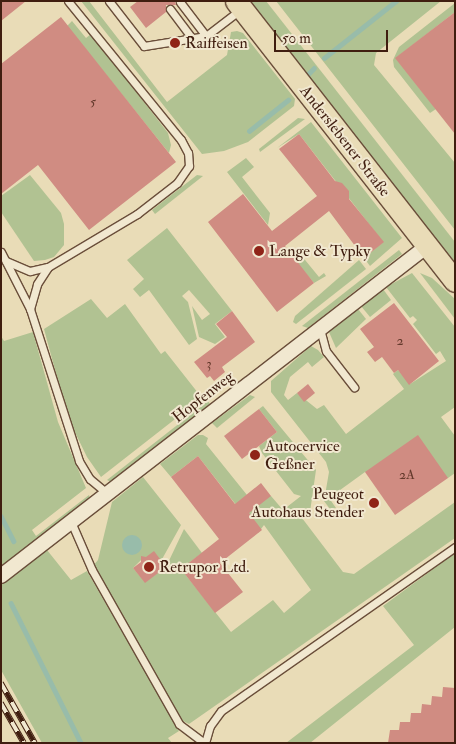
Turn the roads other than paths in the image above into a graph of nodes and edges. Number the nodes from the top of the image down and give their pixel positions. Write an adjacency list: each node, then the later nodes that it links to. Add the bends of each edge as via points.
1 (68, 1): 11 (lane, via 181,140 188,153 188,166 178,183 138,214)
2 (109, 1): 7 (lane, via 144,46)
3 (180, 2): 6 (lane)
4 (239, 5): 6 (lane); 8 (main road, Anderslebener Straße)
5 (170, 10): 7 (lane)
6 (206, 36): 7 (lane)
7 (192, 38)
8 (427, 246): 12 (main road, Anderslebener Straße); 14 (street, Hopfenweg)
9 (1, 252): 10 (lane)
10 (6, 261): 11 (lane, via 30,271); 13 (lane)
11 (48, 267): 13 (lane, via 37,284)
12 (455, 281)
13 (30, 309): 16 (lane, via 79,461 90,479)
14 (320, 329): 15 (lane, via 326,351); 16 (street, Hopfenweg)
15 (354, 387)
16 (108, 495): 17 (street, Hopfenweg)
17 (72, 524): 19 (street, Hopfenweg); 20 (lane, via 92,570 180,724)
18 (455, 547): 20 (lane, via 221,711 210,726)
19 (1, 576)
20 (204, 743)

